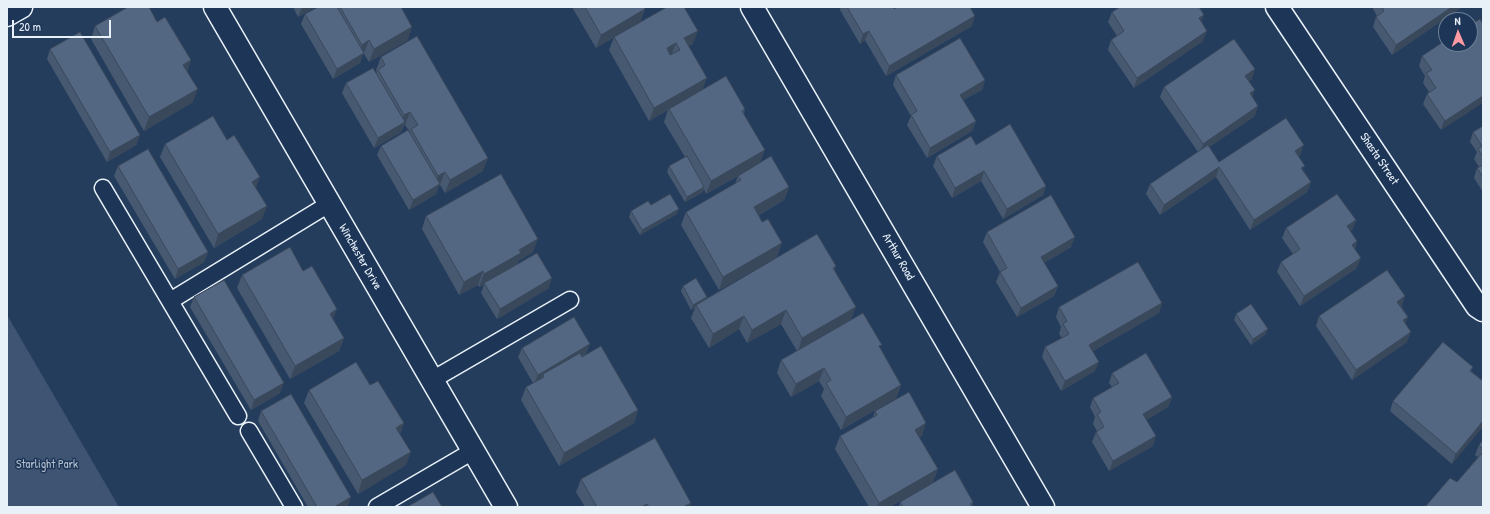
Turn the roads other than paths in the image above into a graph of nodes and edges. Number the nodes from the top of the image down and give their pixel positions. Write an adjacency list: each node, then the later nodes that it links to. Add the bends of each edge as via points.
1 (21, 7): 5 (street)
2 (215, 7): 7 (street, Winchester Drive)
3 (752, 7): 18 (street, Arthur Road)
4 (1277, 7): 10 (street, Shasta Street, via 1477,306)
5 (7, 15)
6 (103, 188): 9 (lane)
7 (329, 204): 9 (lane); 11 (street, Winchester Drive)
8 (570, 300): 11 (lane)
9 (170, 301): 12 (lane)
10 (1483, 310)
11 (432, 380): 14 (street, Winchester Drive)
12 (238, 416)
13 (249, 431): 15 (lane)
14 (473, 451): 16 (lane); 17 (street, Winchester Drive)
15 (294, 507)
16 (378, 507)
17 (506, 507)
18 (1043, 507)

